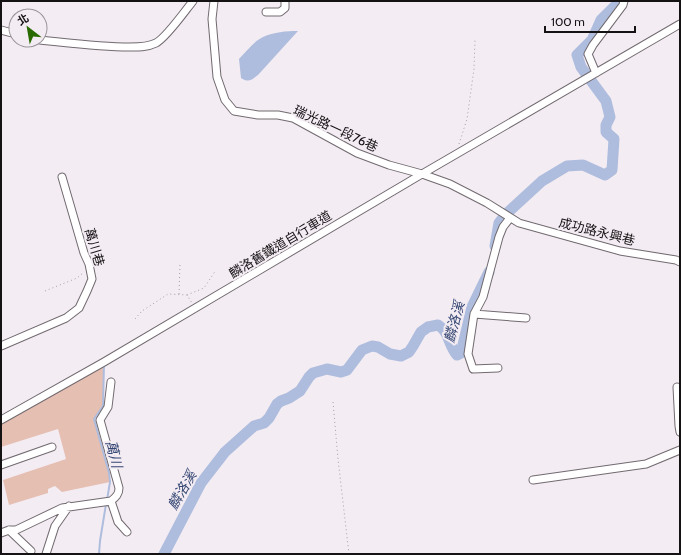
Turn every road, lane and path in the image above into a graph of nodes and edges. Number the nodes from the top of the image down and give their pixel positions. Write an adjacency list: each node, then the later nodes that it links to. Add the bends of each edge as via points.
1 (193, 1): 8 (street, via 164,36 147,46 107,47)
2 (214, 1): 11 (street, 瑞光路一段76巷, via 212,19 217,77 225,100 234,111 293,118 357,153)
3 (285, 1): 5 (street, via 285,8 280,12)
4 (624, 1): 9 (street, via 588,54)
5 (266, 12)
6 (680, 24): 9 (street)
7 (476, 39): 10 (path, via 467,119)
8 (48, 41)
9 (596, 73): 10 (street, 麟洛舊鐵道自行車道)
10 (456, 155): 11 (street, 麟洛舊鐵道自行車道)
11 (422, 174): 13 (street, 瑞光路一段76巷, via 450,184); 22 (street, 麟洛舊鐵道自行車道)
12 (62, 177): 17 (street, 萬川巷)
13 (487, 203): 14 (street, 成功路永興巷)
14 (510, 218): 15 (street, 成功路永興巷, via 519,223 620,251); 23 (street, via 499,237 484,297)
15 (680, 262)
16 (180, 264): 20 (path)
17 (89, 268): 19 (path, via 77,278); 26 (street, 萬川巷, via 92,279 79,308 66,318)
18 (216, 270): 21 (path, via 204,288)
19 (45, 291)
20 (179, 295): 21 (path); 25 (path, via 168,294 142,311)
21 (187, 296): 22 (path)
22 (195, 308): 31 (street, 麟洛舊鐵道自行車道)
23 (474, 314): 24 (street); 27 (street, via 468,354 473,369)
24 (526, 318)
25 (135, 319)
26 (1, 346)
27 (498, 368)
28 (111, 382): 37 (street, via 108,406 100,420 119,488 119,492)
29 (677, 387): 32 (street)
30 (333, 402): 44 (path)
31 (1, 420)
32 (680, 432)
33 (52, 447): 35 (street)
34 (680, 450): 36 (street, via 646,464)
35 (1, 465)
36 (533, 480)
37 (111, 501): 38 (street); 40 (street, via 118,522)
38 (69, 506): 39 (street, via 16,530); 43 (street, via 55,526)
39 (10, 530): 41 (street); 42 (street)
40 (127, 532)
41 (1, 533)
42 (31, 551)
43 (46, 554)
44 (349, 554)

